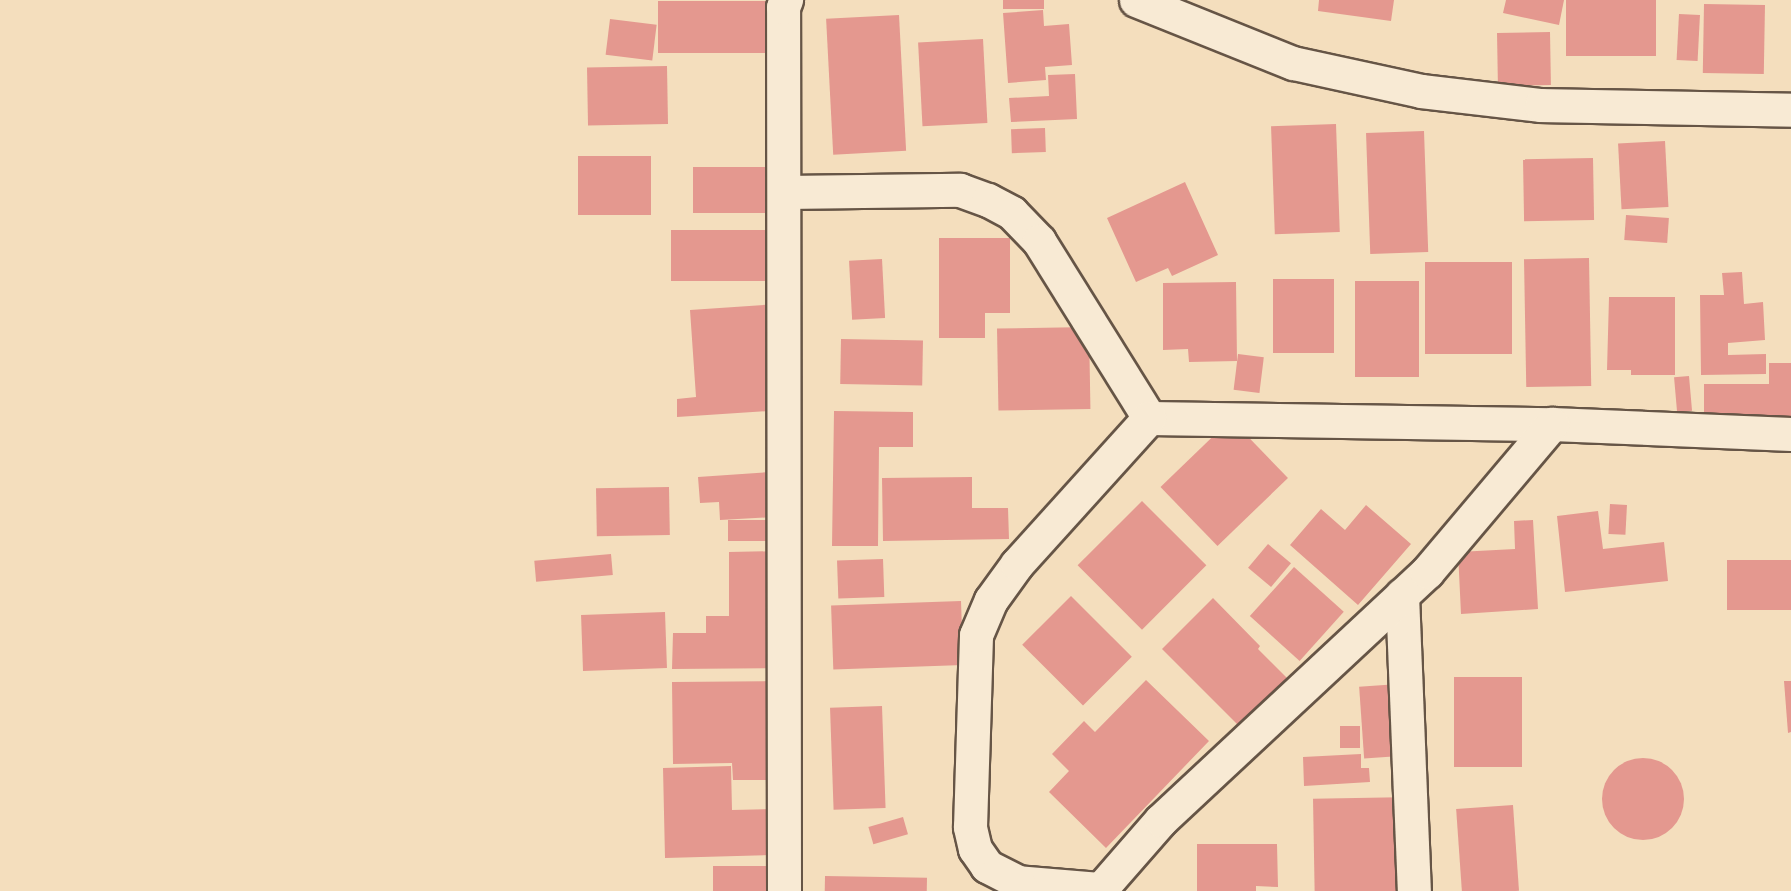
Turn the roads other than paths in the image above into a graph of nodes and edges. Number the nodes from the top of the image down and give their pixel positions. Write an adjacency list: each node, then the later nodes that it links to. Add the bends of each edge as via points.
1 (786, 0): 4 (street)
2 (1136, 0): 3 (street, via 1293,63 1421,91 1541,105)
3 (1791, 110)
4 (784, 192): 5 (street, via 960,190 1012,213 1039,241); 10 (street)
5 (1149, 418): 6 (street); 9 (street, via 1017,564 992,600 976,635 970,827 975,849 987,866 1018,882)
6 (1552, 424): 7 (street); 8 (street, via 1427,572)
7 (1791, 434)
8 (1402, 595): 9 (street, via 1161,820); 11 (street)
9 (1099, 890)
10 (784, 891)
11 (1414, 891)

